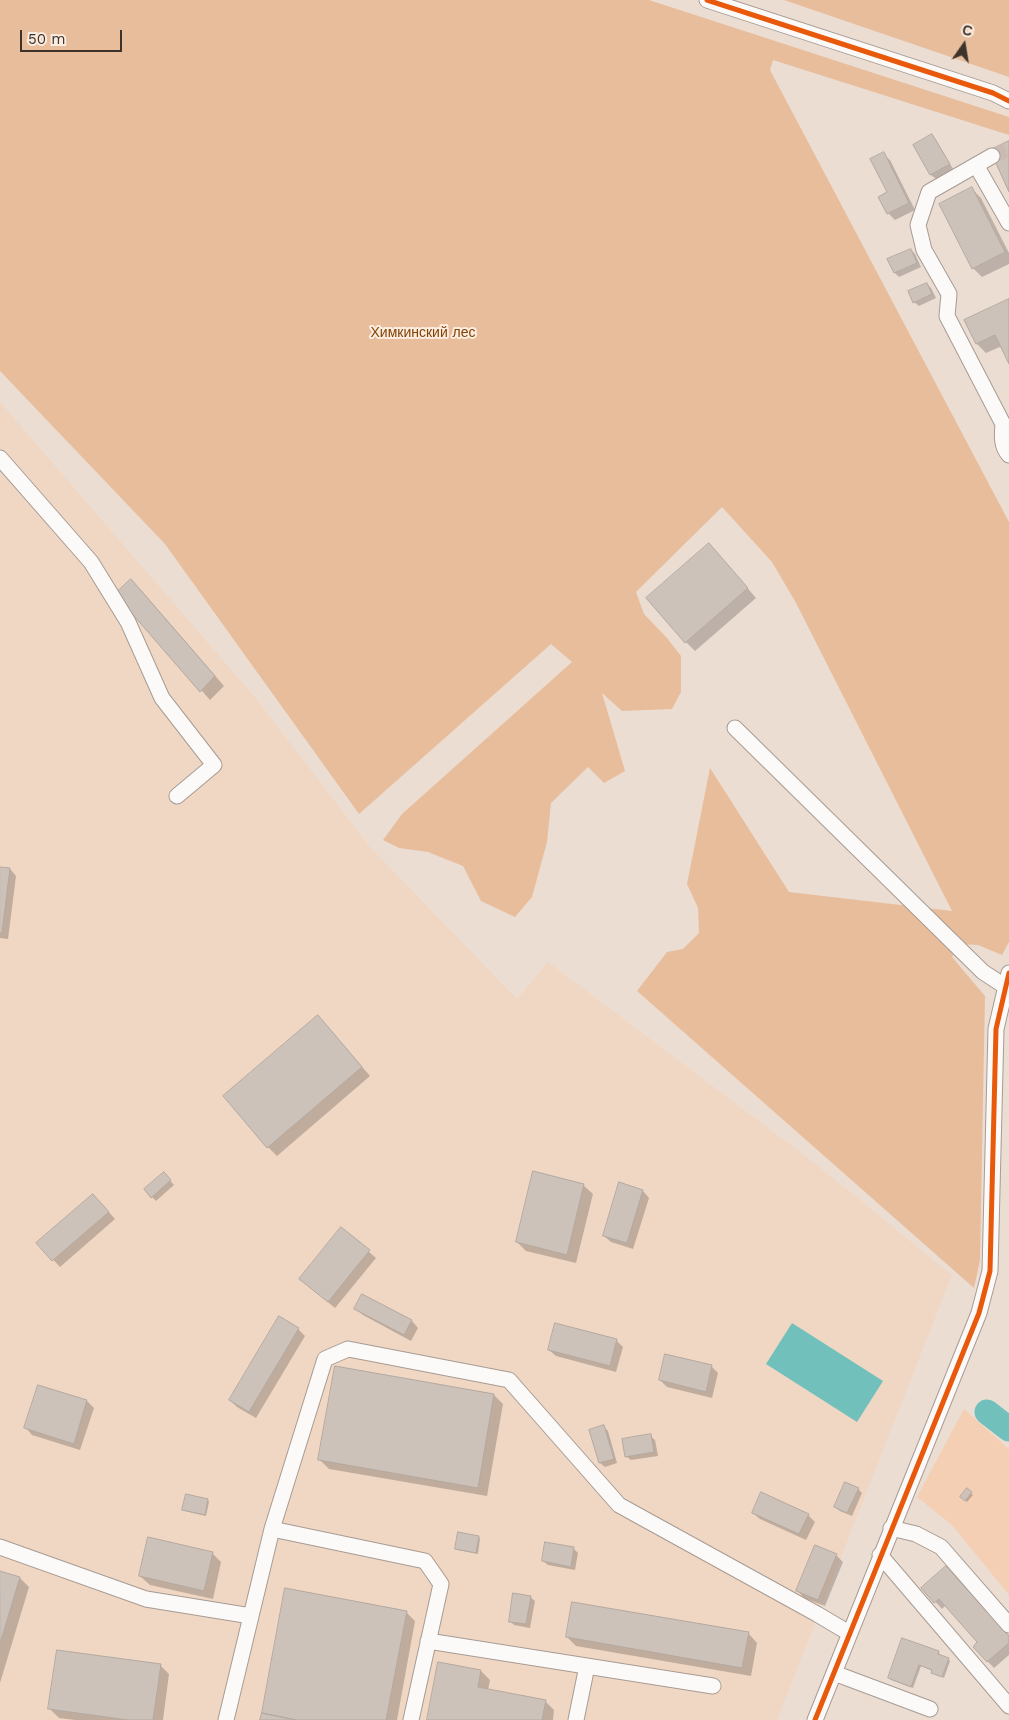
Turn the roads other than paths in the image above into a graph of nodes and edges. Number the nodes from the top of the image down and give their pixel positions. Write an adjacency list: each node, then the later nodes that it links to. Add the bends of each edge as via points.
1 (707, 0): 2 (street)
2 (1009, 101)
3 (992, 156): 4 (street)
4 (976, 165): 5 (street); 6 (street, via 929,192 918,225 924,250 949,294 947,316 1003,424 1001,437)
5 (1009, 223)
6 (1009, 455)
7 (0, 458): 9 (street, via 91,562 128,622 162,698 214,764)
8 (735, 728): 10 (street, via 983,972)
9 (177, 796)
10 (1007, 980): 11 (street, via 996,1029 990,1271 979,1313)
11 (891, 1528): 14 (street); 16 (street, via 916,1534 941,1547)
12 (272, 1529): 15 (street); 17 (street, via 325,1359 348,1350 510,1380 619,1505); 18 (street, via 425,1561 441,1584)
13 (0, 1547): 15 (street, via 146,1599)
14 (880, 1555): 17 (street); 22 (street)
15 (251, 1616): 24 (street)
16 (1009, 1626)
17 (849, 1634): 20 (street)
18 (428, 1641): 19 (street); 25 (street)
19 (587, 1666): 21 (street); 26 (street)
20 (834, 1673): 23 (street); 27 (street)
21 (713, 1686)
22 (1009, 1706)
23 (930, 1710)
24 (226, 1720)
25 (411, 1720)
26 (576, 1720)
27 (815, 1720)

